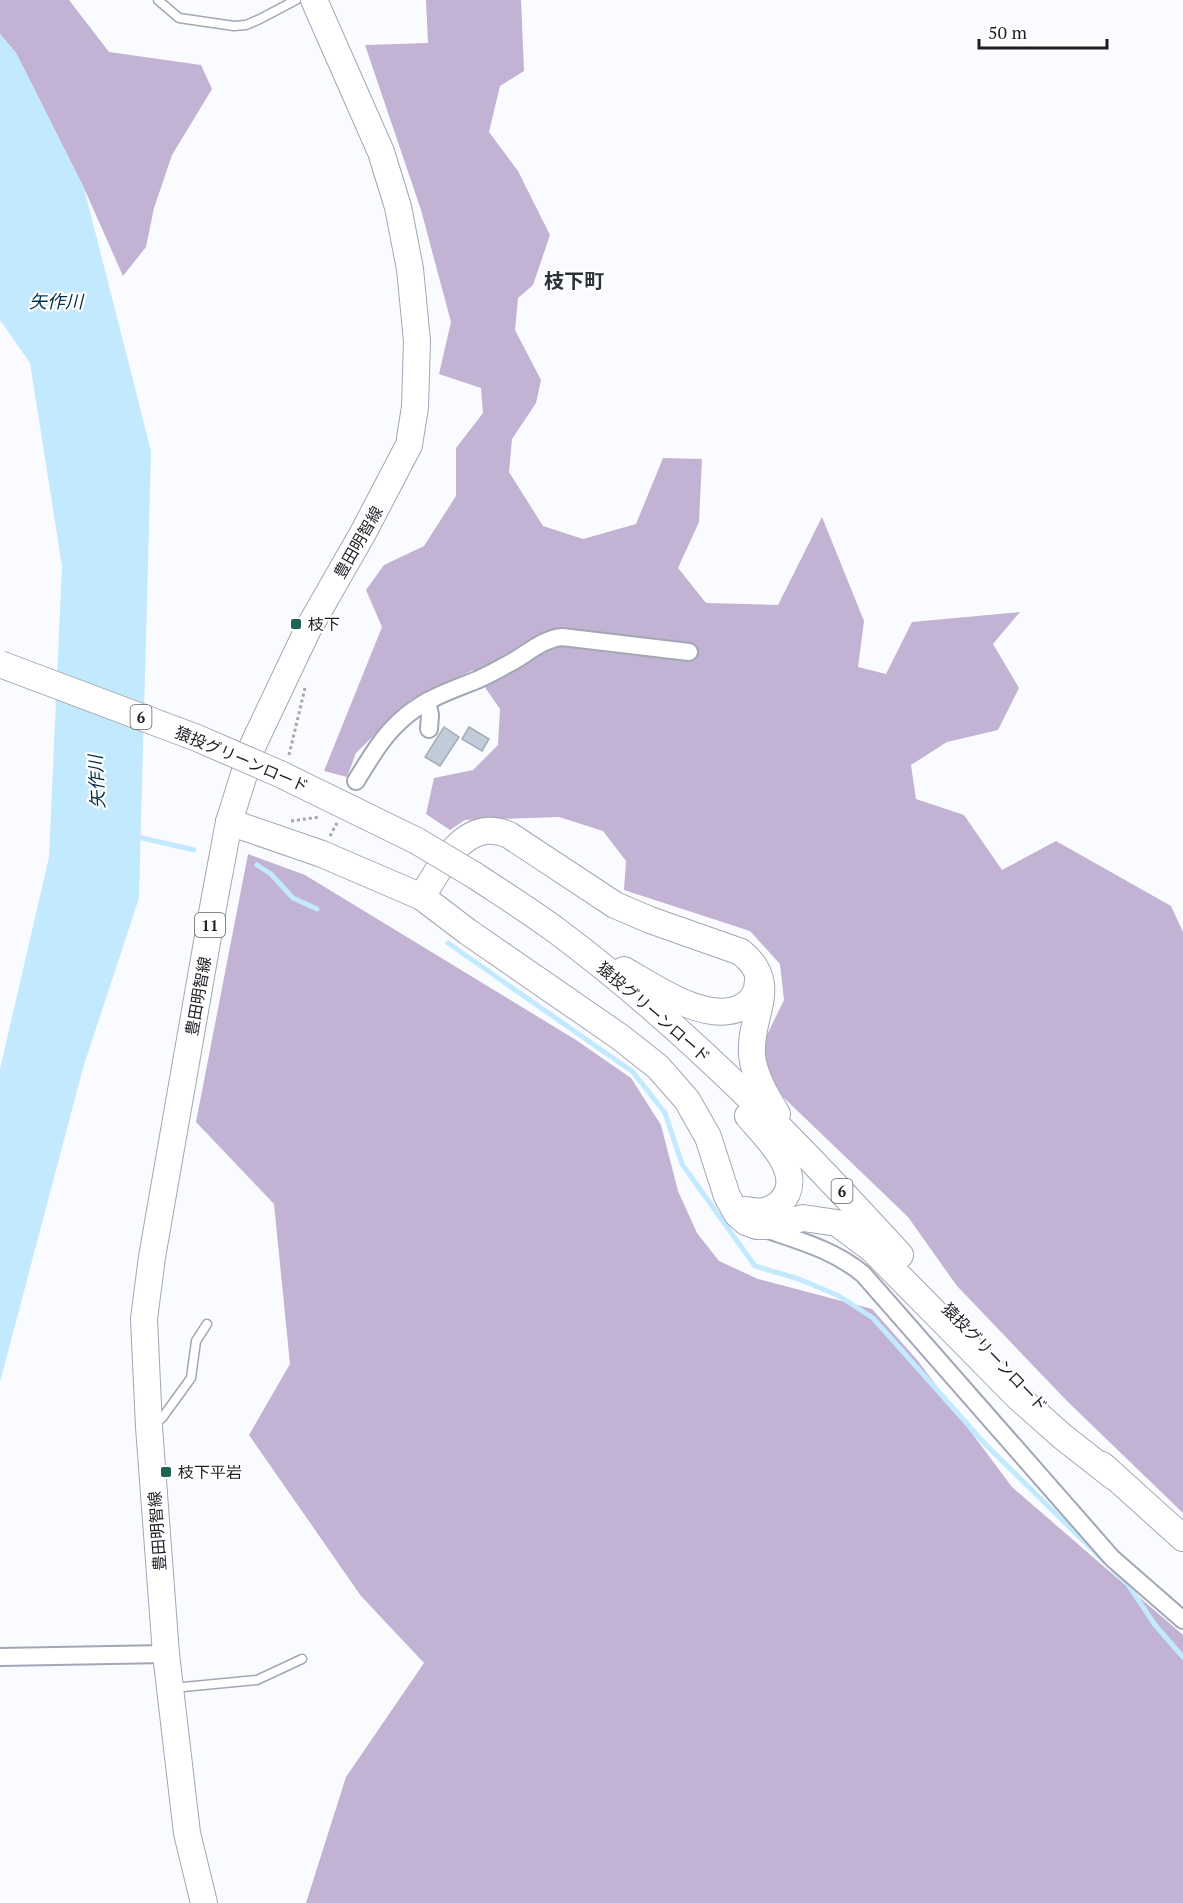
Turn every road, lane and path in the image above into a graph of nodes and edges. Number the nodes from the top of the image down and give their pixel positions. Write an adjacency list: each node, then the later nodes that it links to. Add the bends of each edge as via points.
1 (158, 0): 2 (lane, via 179,18 234,26 246,25)
2 (296, 0)
3 (314, 0): 12 (main road, 豊田明智線 / 11, via 381,152 398,207 411,269 417,341 416,407 409,445 394,477 308,629 253,745)
4 (689, 652): 7 (street, via 550,638 515,661)
5 (0, 664): 9 (main road, 猿投グリーンロード / 6, bridge)
6 (305, 686): 9 (path)
7 (427, 701): 8 (street); 10 (street, via 398,722)
8 (429, 729)
9 (283, 770): 15 (main road, 猿投グリーンロード / 6, bridge, via 417,841)
10 (356, 781)
11 (326, 816): 13 (path)
12 (229, 822): 14 (main road, via 322,854); 22 (main road, 豊田明智線 / 11, via 152,1257 144,1319)
13 (283, 822)
14 (422, 897): 16 (main road, via 459,844 478,832 499,830 615,905 734,949 752,961); 19 (main road, via 658,1067 699,1118)
15 (556, 930): 16 (main road, via 668,995 710,1010 725,1011 746,1005 757,991); 17 (main road, 猿投グリーンロード / 6)
16 (758, 971): 18 (main road, via 762,994 752,1039 754,1068)
17 (614, 977): 18 (main road, 猿投グリーンロード / 6, via 723,1072); 19 (main road, via 760,1130 783,1160 790,1181 783,1200 774,1208 757,1212 738,1204)
18 (792, 1139): 23 (main road, 猿投グリーンロード / 6, via 1053,1418)
19 (724, 1182): 20 (main road, via 738,1214)
20 (757, 1226): 23 (main road, via 803,1218 837,1223 872,1249 1019,1398); 25 (street, via 835,1254 863,1274 1112,1558)
21 (207, 1324): 22 (lane, via 196,1341 191,1378 162,1418)
22 (149, 1427): 26 (main road, 豊田明智線 / 11)
23 (1114, 1477): 24 (main road, 猿投グリーンロード / 6)
24 (1183, 1538)
25 (1183, 1620)
26 (166, 1654): 27 (street); 29 (main road, 豊田明智線 / 11)
27 (0, 1657)
28 (302, 1659): 29 (lane, via 257,1680)
29 (170, 1688): 30 (main road, 豊田明智線 / 11, via 187,1833)
30 (204, 1903)

